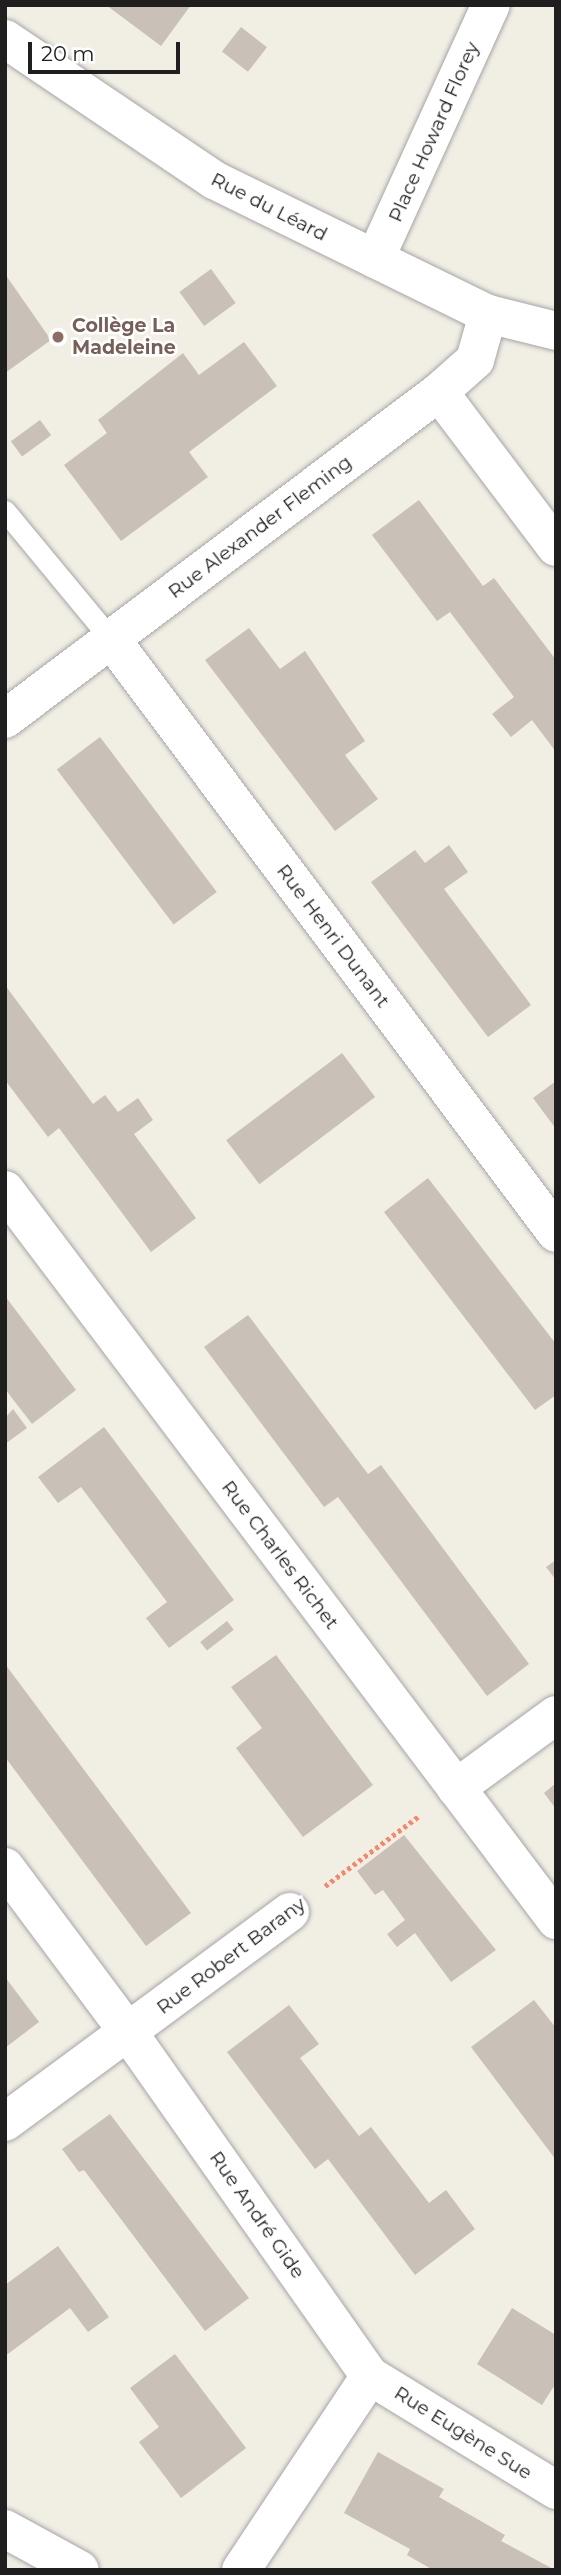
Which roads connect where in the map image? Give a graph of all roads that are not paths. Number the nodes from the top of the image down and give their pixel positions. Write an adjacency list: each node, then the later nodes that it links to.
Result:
1 (491, 5): 3 (street, Place Howard Florey)
2 (5, 39): 3 (street, Rue du Léard)
3 (375, 259): 4 (street, Rue du Léard)
4 (488, 314): 5 (street, Rue du Léard); 6 (street, Rue Alexander Fleming)
5 (556, 331)
6 (439, 392): 8 (street); 9 (street, Rue Alexander Fleming)
7 (5, 510): 9 (lane)
8 (556, 547)
9 (111, 639): 10 (street, Rue Alexander Fleming); 12 (street, Rue Henri Dunant)
10 (5, 719)
11 (5, 1189): 14 (street, Rue Charles Richet)
12 (556, 1233)
13 (556, 1715): 14 (street)
14 (456, 1788): 17 (street, Rue Charles Richet)
15 (5, 1867): 18 (street, Rue André Gide)
16 (290, 1912): 18 (street, Rue Robert Barany)
17 (556, 1920)
18 (128, 2032): 19 (street, Rue Robert Barany); 20 (street, Rue André Gide)
19 (5, 2122)
20 (370, 2376): 21 (street, Rue Eugène Sue); 24 (street)
21 (556, 2490)
22 (5, 2529): 23 (street)
23 (80, 2570)
24 (241, 2570)

